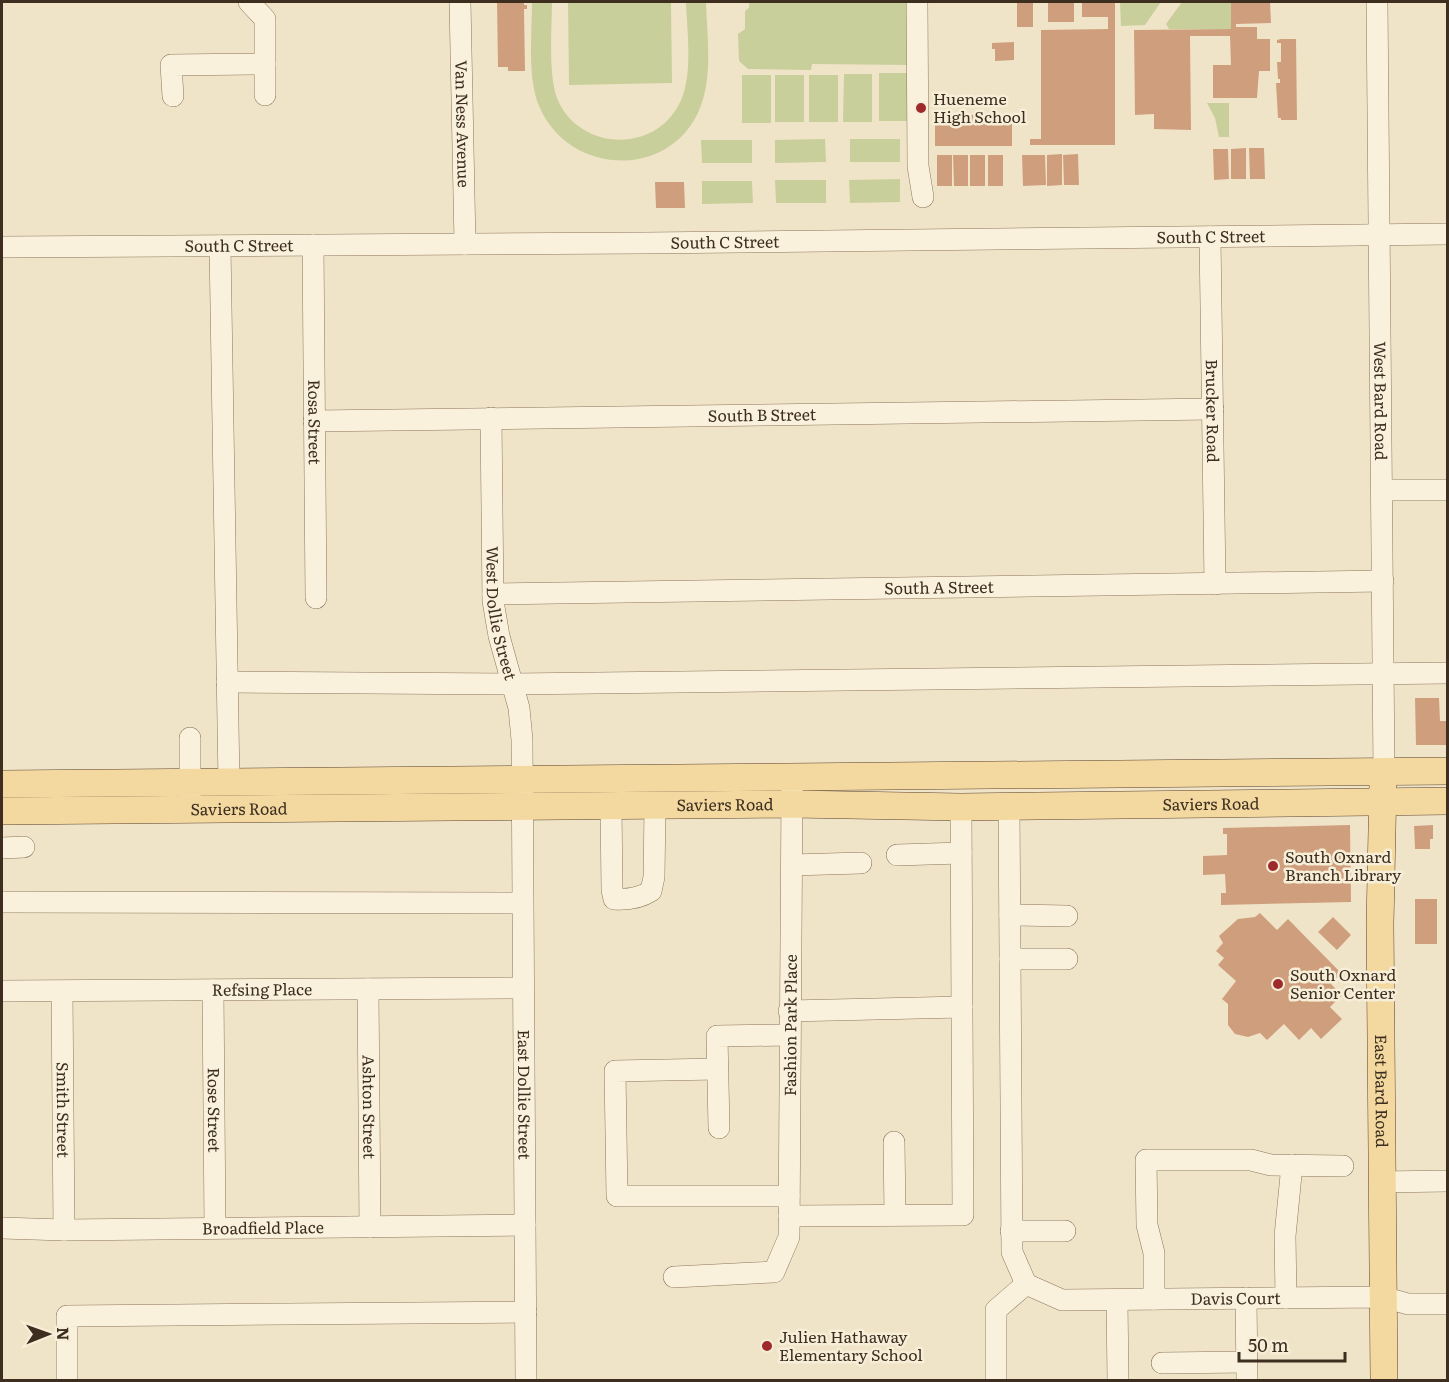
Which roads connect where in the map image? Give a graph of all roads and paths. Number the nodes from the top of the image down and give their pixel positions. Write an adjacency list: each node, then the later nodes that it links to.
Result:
1 (249, 2): 5 (street)
2 (460, 2): 12 (street, Van Ness Avenue)
3 (917, 2): 8 (street)
4 (1377, 2): 9 (street, West Bard Road)
5 (265, 64): 6 (street); 7 (street)
6 (265, 95)
7 (173, 96)
8 (923, 197)
9 (1378, 234): 10 (street, South C Street); 11 (street, South C Street); 19 (street, West Bard Road)
10 (1448, 234)
11 (1210, 237): 12 (street, South C Street); 16 (street, Brucker Road)
12 (465, 244): 13 (street, South C Street)
13 (313, 245): 14 (street, South C Street); 18 (street, Rosa Street)
14 (220, 246): 15 (street, South C Street); 27 (street)
15 (2, 247)
16 (1213, 409): 17 (street, South B Street); 22 (street, Brucker Road)
17 (491, 418): 18 (street, South B Street); 23 (street, West Dollie Street)
18 (314, 421): 24 (street, Rosa Street)
19 (1383, 490): 20 (street); 21 (street, West Bard Road)
20 (1448, 490)
21 (1383, 582): 22 (street, South A Street); 25 (street, West Bard Road)
22 (1215, 584): 23 (street, South A Street)
23 (493, 594): 28 (street, West Dollie Street)
24 (316, 598)
25 (1383, 673): 26 (street); 28 (street); 31 (street, West Bard Road)
26 (1448, 673)
27 (227, 682): 28 (street); 34 (street)
28 (513, 684): 33 (street, West Dollie Street)
29 (190, 738): 36 (street)
30 (1448, 771): 31 (main road, Saviers Road)
31 (1384, 772): 32 (main road, Saviers Road); 37 (main road, West Bard Road)
32 (792, 777): 33 (main road, Saviers Road); 39 (street, Fashion Park Place)
33 (522, 780): 34 (main road, Saviers Road); 41 (street, West Dollie Street)
34 (228, 783): 36 (main road, Saviers Road)
35 (2, 784): 36 (main road, Saviers Road)
36 (189, 796): 41 (main road, Saviers Road); 45 (main road, Saviers Road)
37 (1382, 801): 38 (main road, Saviers Road); 40 (main road, Saviers Road); 72 (main road, East Bard Road)
38 (1448, 801)
39 (793, 804): 43 (main road, Saviers Road); 44 (main road, Saviers Road); 51 (street, Fashion Park Place)
40 (1009, 806): 44 (main road, Saviers Road); 54 (street)
41 (522, 807): 42 (main road, Saviers Road); 53 (street, East Dollie Street)
42 (610, 807): 43 (main road, Saviers Road); 43 (street)
43 (655, 807)
44 (961, 807): 48 (street)
45 (2, 811)
46 (2, 848): 47 (street)
47 (24, 848)
48 (961, 853): 49 (street); 63 (street)
49 (897, 855)
50 (861, 863): 51 (street)
51 (792, 864): 64 (street, Fashion Park Place)
52 (2, 902): 53 (street)
53 (522, 903): 58 (street, East Dollie Street)
54 (1010, 915): 55 (street); 56 (street)
55 (1067, 916)
56 (1010, 959): 57 (street); 80 (street)
57 (1067, 959)
58 (523, 988): 59 (street, Refsing Place); 75 (street, East Dollie Street)
59 (368, 989): 60 (street, Refsing Place); 76 (street, Ashton Street)
60 (213, 990): 62 (street, Refsing Place); 78 (street, Rose Street)
61 (2, 991): 62 (street, Refsing Place)
62 (62, 992): 79 (street, Smith Street)
63 (962, 1007): 64 (street); 74 (street)
64 (789, 1011): 65 (street, Fashion Park Place)
65 (789, 1035): 66 (street); 73 (street, Fashion Park Place)
66 (717, 1069): 67 (street); 73 (street)
67 (719, 1128)
68 (894, 1142): 74 (street)
69 (1292, 1165): 70 (street); 86 (street); 87 (street)
70 (1343, 1166)
71 (1448, 1181): 72 (street)
72 (1381, 1182): 84 (main road, East Bard Road)
73 (789, 1206): 74 (street); 82 (street, Fashion Park Place)
74 (895, 1215)
75 (525, 1226): 76 (street, Broadfield Place); 90 (street, East Dollie Street)
76 (370, 1227): 78 (street, Broadfield Place)
77 (2, 1228): 79 (street, Broadfield Place)
78 (215, 1228): 79 (street, Broadfield Place)
79 (64, 1230)
80 (1011, 1231): 81 (street); 83 (street)
81 (1065, 1231)
82 (674, 1277)
83 (1026, 1284): 88 (street, Davis Court); 95 (street)
84 (1383, 1297): 86 (street, Davis Court); 89 (street, Davis Court); 97 (main road, East Bard Road)
85 (1246, 1298): 86 (street, Davis Court); 87 (street, Davis Court); 92 (street)
86 (1286, 1298)
87 (1154, 1299): 88 (street, Davis Court)
88 (1117, 1300): 96 (street)
89 (1448, 1304)
90 (526, 1312): 93 (street); 94 (street, East Dollie Street)
91 (1162, 1363): 92 (street)
92 (1247, 1371)
93 (67, 1380)
94 (526, 1380)
95 (996, 1380)
96 (1118, 1380)
97 (1384, 1380)

